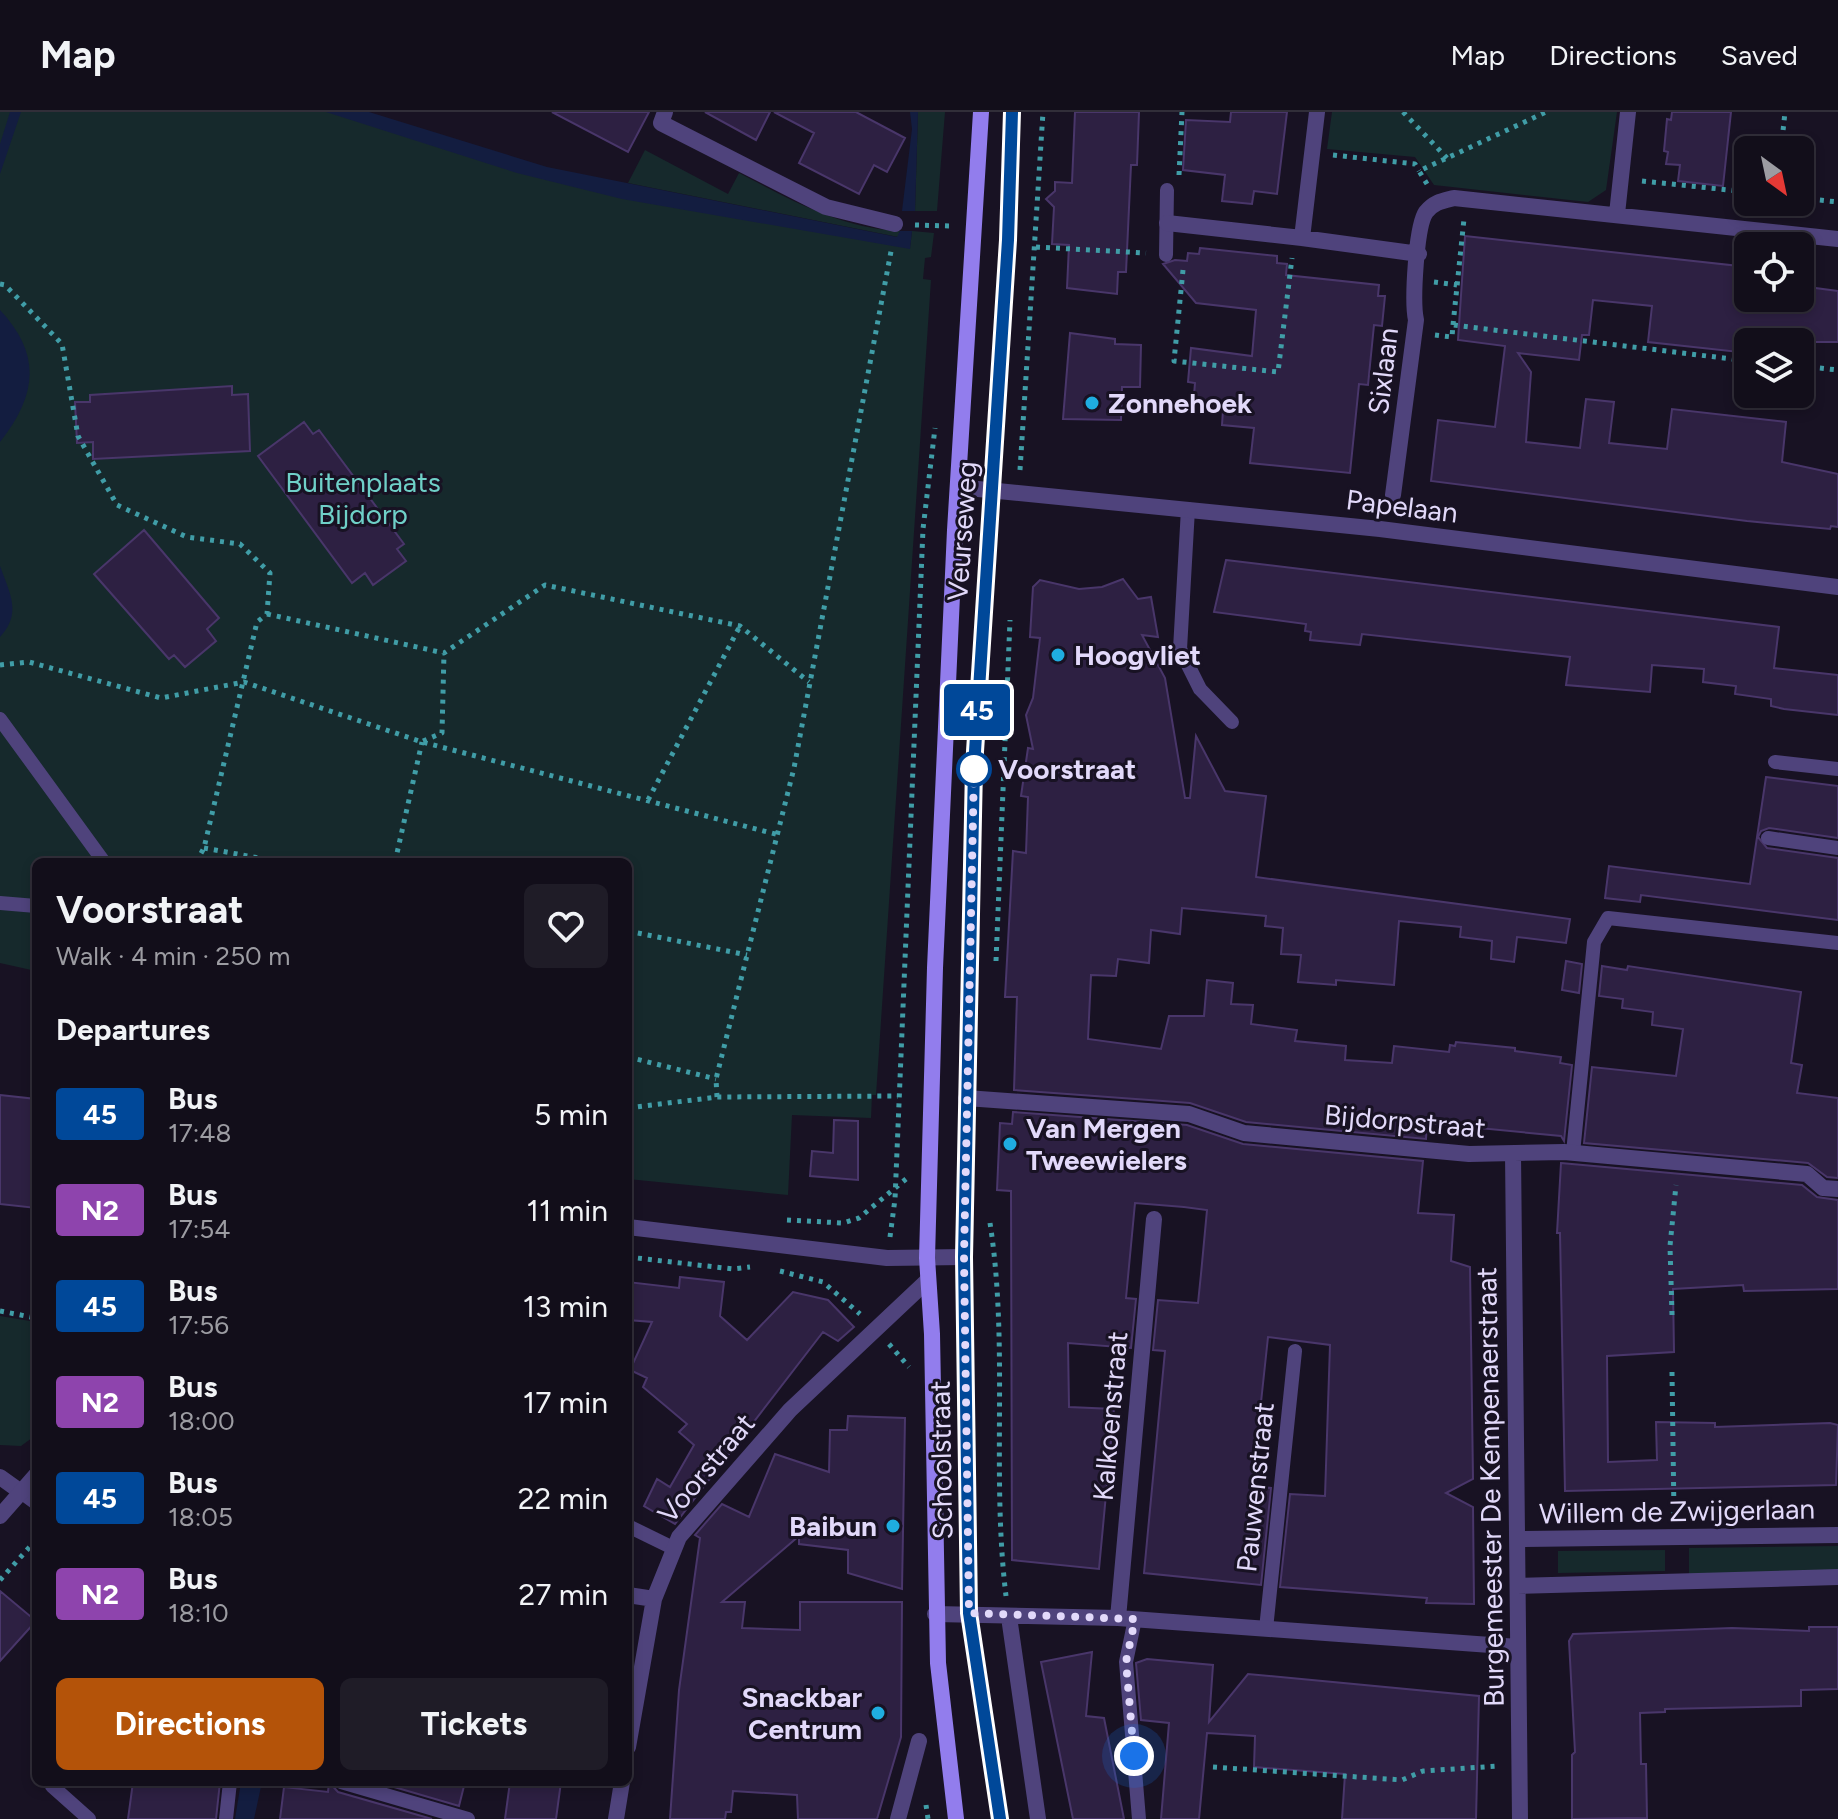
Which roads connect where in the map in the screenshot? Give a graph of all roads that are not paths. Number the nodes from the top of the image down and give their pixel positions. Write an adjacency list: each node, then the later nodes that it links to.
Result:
1 (665, 112): 9 (street)
2 (981, 112): 14 (main road, Veurseweg)
3 (1012, 112): 15 (main road, Veurseweg)
4 (1317, 112): 10 (street)
5 (1628, 112): 7 (street)
6 (1167, 190): 8 (lane)
7 (1617, 214): 11 (street); 12 (street, Sixlaan)
8 (1167, 223): 10 (street); 13 (lane)
9 (895, 224)
10 (1298, 237): 12 (street)
11 (1838, 239)
12 (1419, 254): 16 (street, Sixlaan)
13 (1166, 255)
14 (958, 487): 15 (street, Papelaan); 29 (main road, Veurseweg)
15 (992, 490): 17 (street, Papelaan); 30 (main road, Veurseweg)
16 (1393, 495)
17 (1188, 509): 18 (street, Papelaan); 20 (lane)
18 (1838, 587)
19 (0, 719): 25 (lane)
20 (1232, 722)
21 (1775, 762): 22 (lane)
22 (1838, 769)
23 (1768, 838): 24 (lane)
24 (1838, 848)
25 (101, 858)
26 (0, 903): 27 (lane)
27 (32, 906)
28 (1838, 943): 31 (lane)
29 (931, 1098): 37 (main road, Schoolstraat)
30 (966, 1098): 32 (street, Bijdorpstraat); 36 (main road, Schoolstraat)
31 (1573, 1153): 32 (street, Bijdorpstraat); 33 (street, Bijdorpstraat)
32 (1513, 1154): 47 (street, Burgemeester De Kempenaerstraat)
33 (1838, 1189)
34 (1154, 1219): 56 (street, Kalkoenstraat)
35 (632, 1227): 37 (street)
36 (964, 1257): 37 (street); 53 (main road, Schoolstraat)
37 (927, 1258): 38 (main road, Schoolstraat)
38 (928, 1280): 48 (street, Voorstraat); 54 (main road, Schoolstraat)
39 (1295, 1351): 58 (lane, Pauwenstraat)
40 (0, 1477): 42 (street)
41 (32, 1480): 42 (street)
42 (21, 1492): 43 (lane); 44 (street)
43 (32, 1500)
44 (0, 1516)
45 (632, 1528): 48 (lane)
46 (1838, 1535): 47 (street, Willem de Zwijgerlaan)
47 (1517, 1539): 50 (street, Burgemeester De Kempenaerstraat)
48 (673, 1548): 52 (street, Voorstraat)
49 (1838, 1577): 50 (street)
50 (1518, 1586): 59 (street, Burgemeester De Kempenaerstraat)
51 (632, 1596): 52 (street)
52 (654, 1599): 60 (street, Voorstraat)
53 (969, 1613): 54 (street); 55 (street); 72 (main road, Schoolstraat)
54 (935, 1614): 71 (main road, Schoolstraat)
55 (1009, 1617): 56 (street); 73 (street)
56 (1118, 1618): 57 (street)
57 (1135, 1619): 58 (street); 74 (lane)
58 (1266, 1629): 59 (street)
59 (1518, 1647): 75 (street, Burgemeester De Kempenaerstraat)
60 (632, 1724)
61 (919, 1741): 70 (street)
62 (52, 1786): 66 (lane)
63 (230, 1786): 67 (lane)
64 (355, 1786): 68 (lane)
65 (621, 1786): 69 (street)
66 (89, 1819)
67 (226, 1819)
68 (468, 1819)
69 (616, 1819)
70 (898, 1819)
71 (956, 1819)
72 (1000, 1819)
73 (1038, 1819)
74 (1139, 1819)
75 (1520, 1819)

